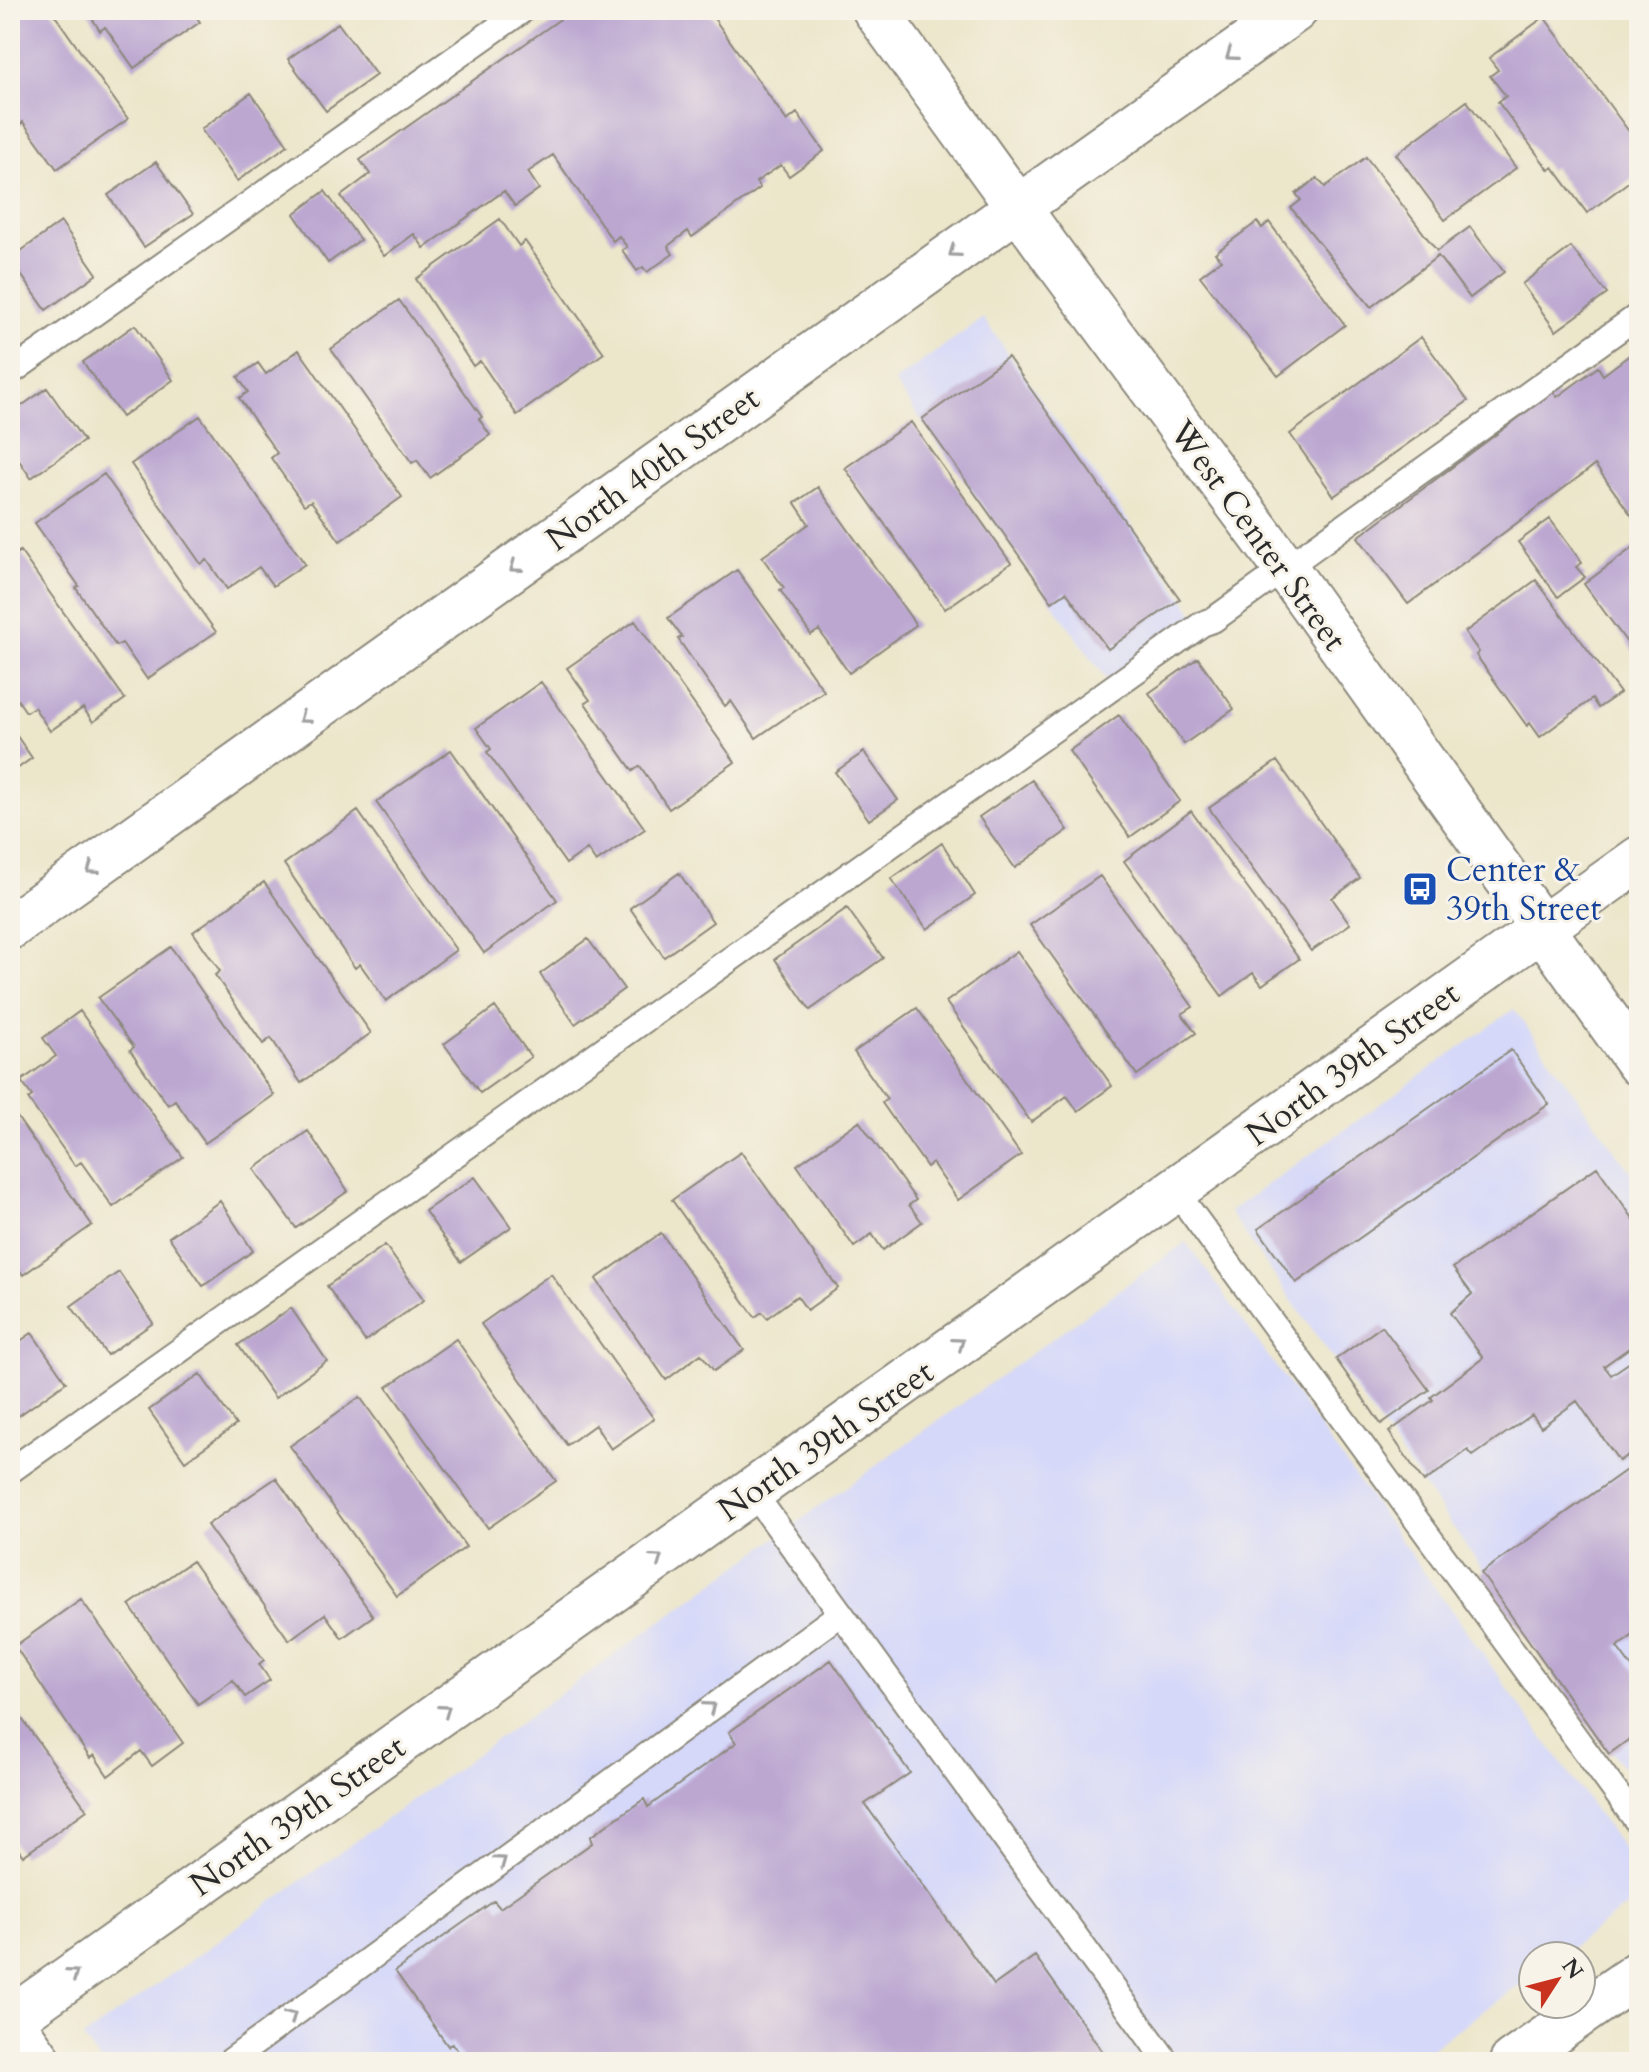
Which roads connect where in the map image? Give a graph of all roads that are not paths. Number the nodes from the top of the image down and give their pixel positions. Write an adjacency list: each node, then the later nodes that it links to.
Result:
1 (523, 10): 6 (lane)
2 (875, 10): 4 (street, West Center Street)
3 (1295, 10): 4 (street, North 40th Street, one-way to 4)
4 (1017, 207): 7 (street, West Center Street); 9 (street, North 40th Street, one-way to 9)
5 (1639, 315): 7 (lane)
6 (10, 373)
7 (1286, 569): 10 (street, West Center Street); 13 (lane)
8 (1639, 859): 10 (street, North 39th Street)
9 (10, 927)
10 (1541, 928): 11 (street, West Center Street); 12 (street, North 39th Street)
11 (1639, 1064)
12 (1175, 1190): 14 (street, North 39th Street, one-way to 12); 16 (lane)
13 (10, 1471)
14 (752, 1491): 15 (lane); 18 (street, North 39th Street, one-way to 14)
15 (841, 1613): 20 (lane, one-way to 15); 21 (lane)
16 (1639, 1824)
17 (1639, 1973): 22 (street)
18 (10, 2020): 19 (street)
19 (40, 2062)
20 (229, 2062)
21 (1167, 2062)
22 (1512, 2062)

